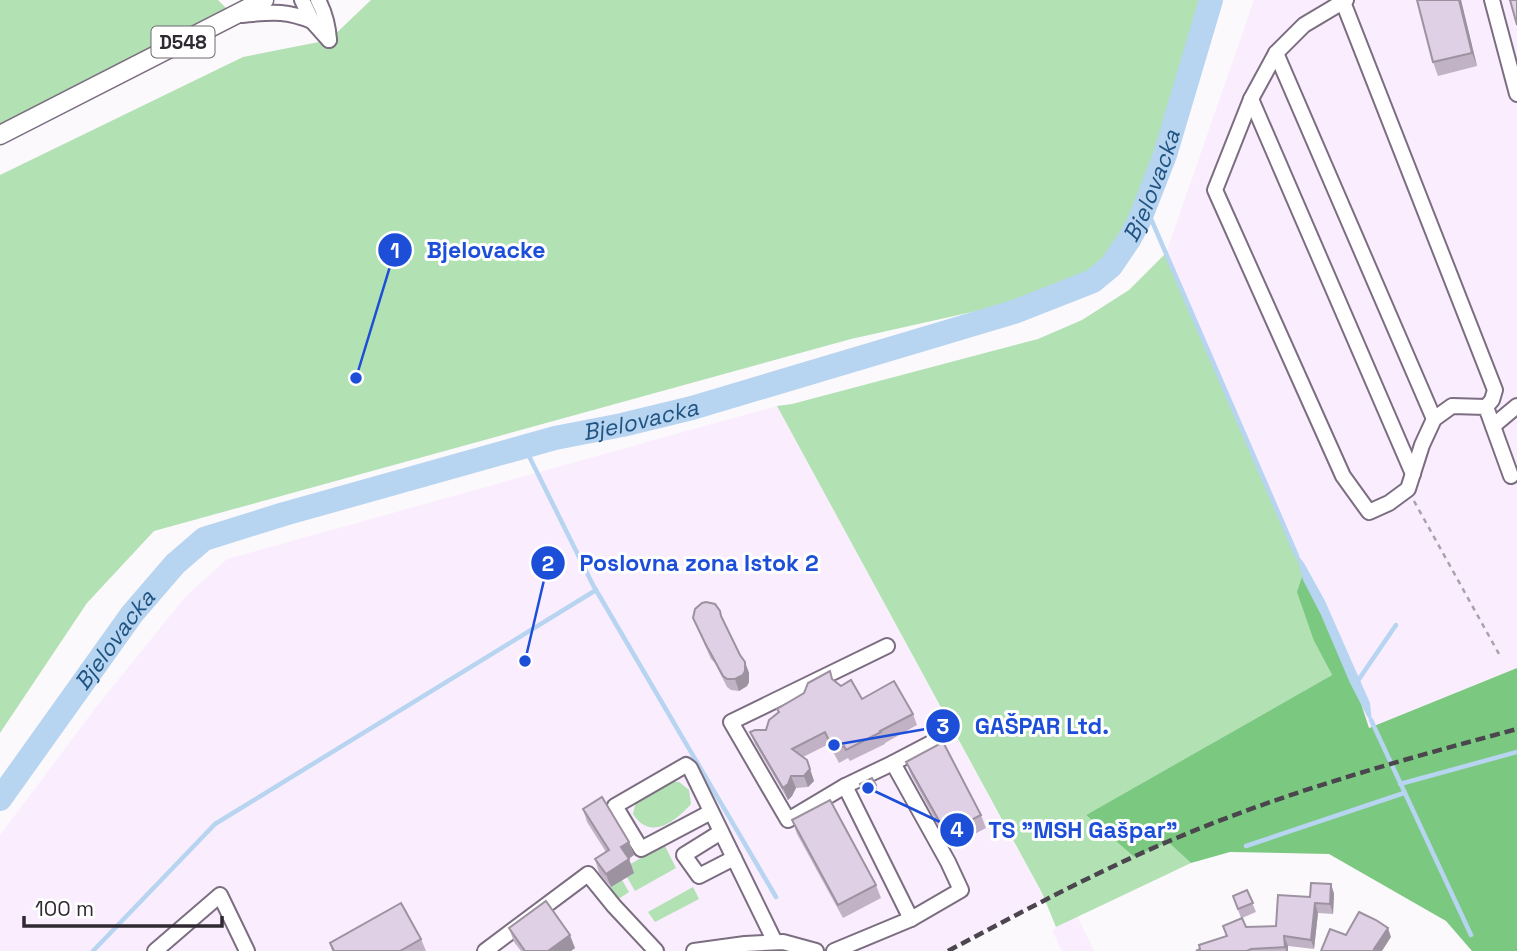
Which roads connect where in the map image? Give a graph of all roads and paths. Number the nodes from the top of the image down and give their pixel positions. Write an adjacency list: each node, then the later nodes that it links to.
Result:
1 (264, 0): 6 (main road, D548)
2 (302, 0): 7 (street)
3 (318, 0): 7 (street)
4 (1492, 0): 9 (street)
5 (1345, 1): 8 (street); 13 (street)
6 (234, 16): 7 (street); 11 (main road, D548)
7 (312, 21)
8 (1276, 53): 10 (street); 14 (street)
9 (1517, 94)
10 (1251, 99): 16 (street); 18 (street)
11 (0, 135)
12 (1517, 406): 15 (street)
13 (1486, 407): 14 (street); 15 (street)
14 (1434, 419): 16 (street)
15 (1493, 426): 17 (street)
16 (1413, 474): 18 (street)
17 (1515, 478)
18 (1408, 489): 20 (path)
19 (887, 646): 23 (street)
20 (1499, 654)
21 (935, 741): 22 (street)
22 (893, 763): 23 (street); 27 (street)
23 (845, 786): 27 (street)
24 (711, 812): 24 (street); 25 (street)
25 (721, 832): 26 (street); 26 (street)
26 (734, 858): 28 (street)
27 (911, 919): 36 (street)
28 (775, 942): 29 (street); 35 (street)
29 (712, 950): 34 (street)
30 (155, 951): 31 (street)
31 (247, 951)
32 (485, 951): 33 (street)
33 (656, 951)
34 (694, 951)
35 (816, 951)
36 (834, 951)

